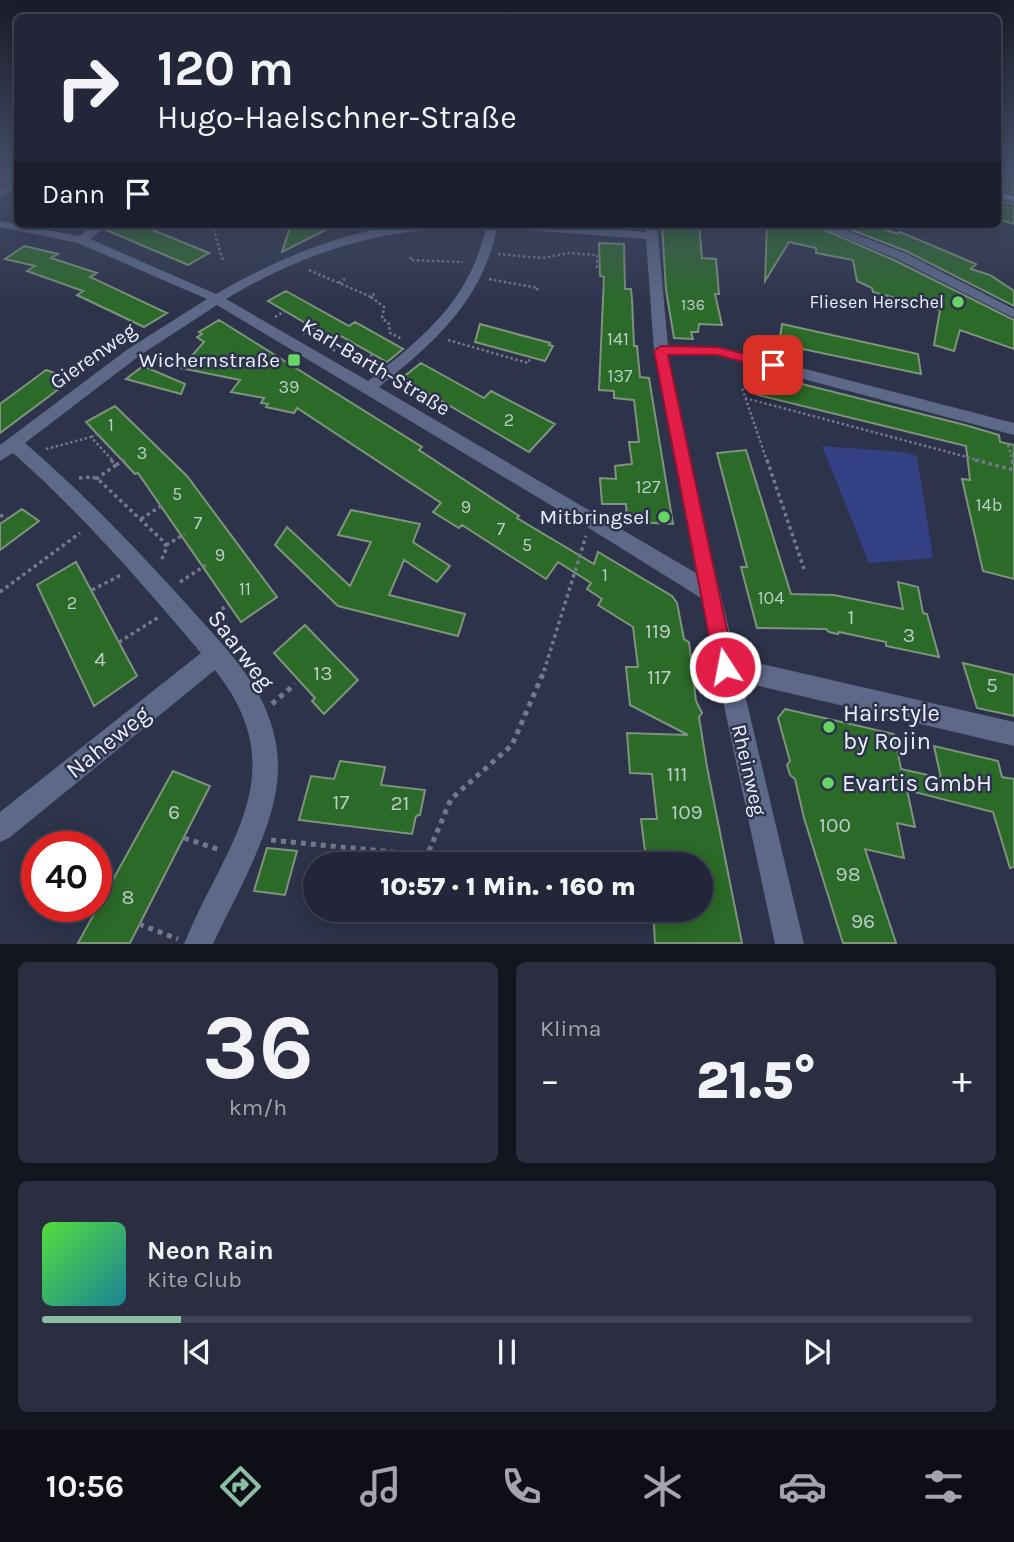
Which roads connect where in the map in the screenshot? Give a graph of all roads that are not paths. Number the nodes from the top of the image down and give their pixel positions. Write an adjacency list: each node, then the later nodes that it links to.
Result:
1 (20, 228): 8 (street, Karl-Barth-Straße)
2 (98, 228): 8 (street)
3 (382, 228): 9 (street, Gierenweg)
4 (491, 228): 12 (street)
5 (587, 228): 7 (street, Gierenweg)
6 (830, 228): 10 (street)
7 (651, 230): 11 (street, Rheinweg)
8 (82, 240): 9 (street, Karl-Barth-Straße)
9 (215, 299): 12 (street, Karl-Barth-Straße); 14 (street, Gierenweg)
10 (1014, 314)
11 (661, 351): 13 (street); 15 (street, Rheinweg)
12 (368, 389): 15 (street, Karl-Barth-Straße)
13 (1014, 429)
14 (13, 451): 16 (street, Saarweg)
15 (709, 592): 17 (street, Rheinweg)
16 (216, 655): 19 (street, Naheweg); 20 (street, Saarweg)
17 (725, 667): 18 (street); 21 (street, Rheinweg)
18 (1014, 734)
19 (0, 829)
20 (198, 943)
21 (790, 943)

